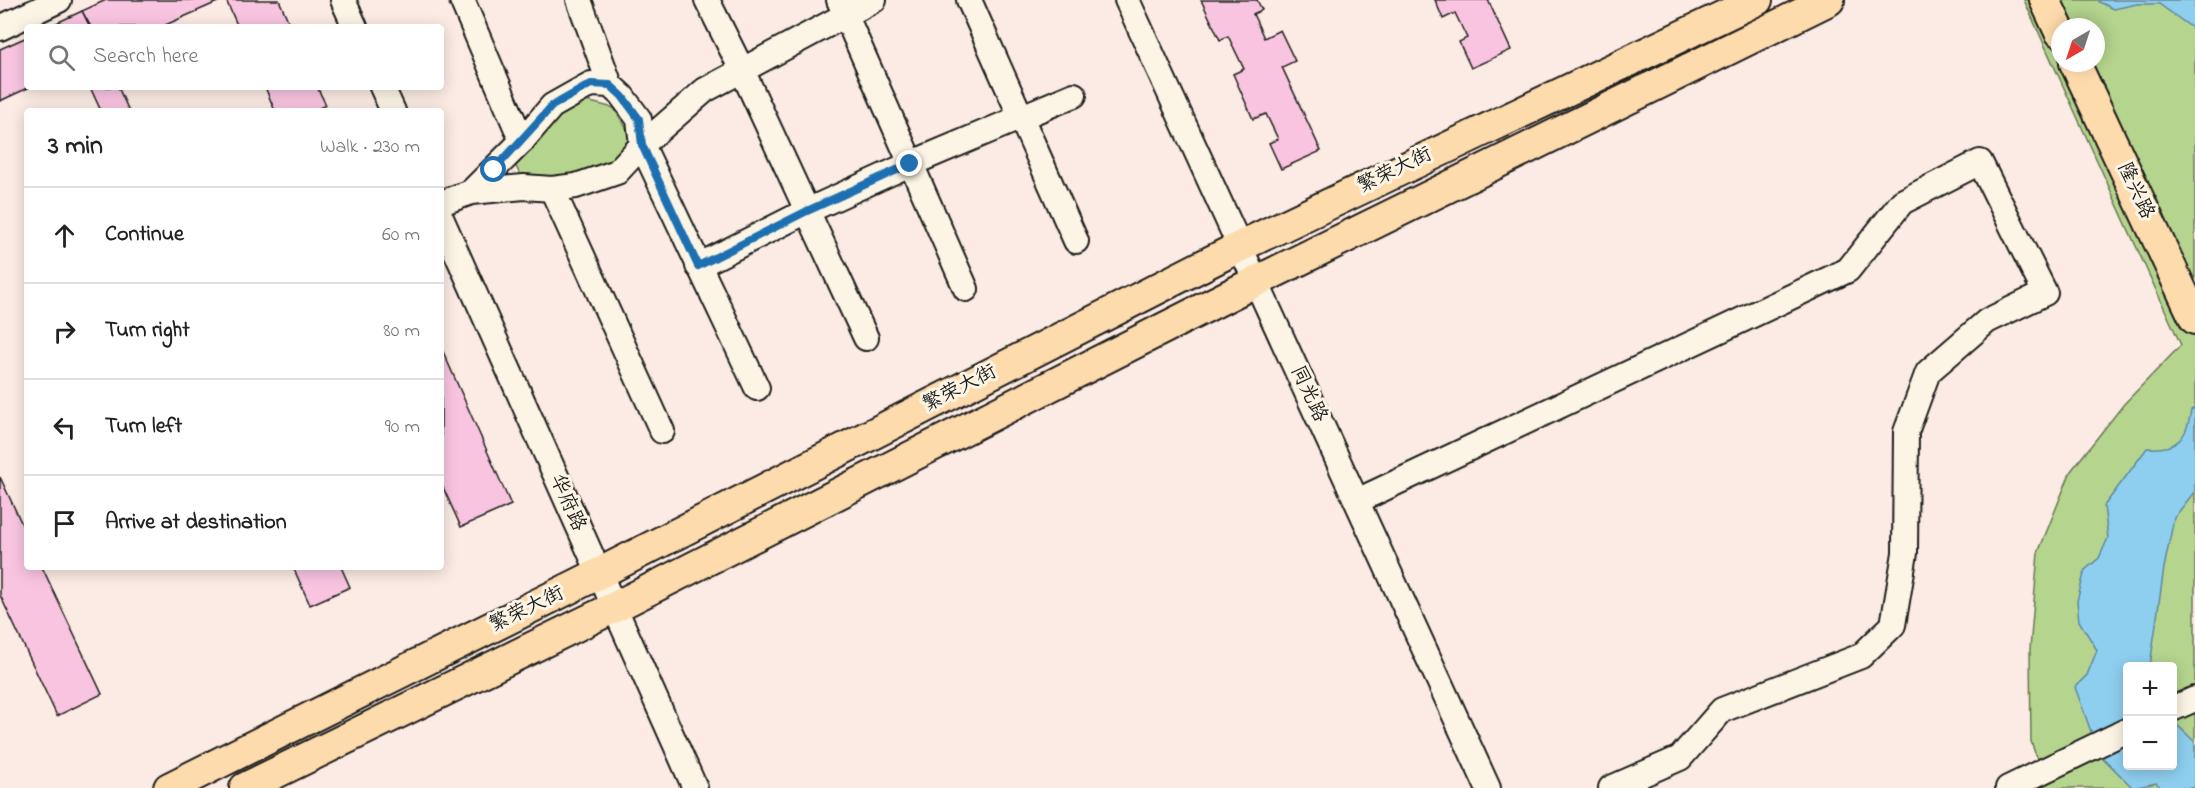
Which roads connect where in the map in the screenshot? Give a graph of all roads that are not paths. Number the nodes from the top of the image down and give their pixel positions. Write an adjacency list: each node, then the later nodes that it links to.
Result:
1 (59, 0): 15 (street)
2 (343, 0): 14 (street)
3 (462, 0): 23 (street)
4 (579, 0): 18 (street)
5 (707, 0): 16 (street)
6 (874, 0): 12 (street)
7 (969, 0): 22 (street)
8 (1127, 0): 32 (street, 同光路)
9 (1757, 0): 32 (main road, 繁荣大街)
10 (1829, 0): 34 (main road, 繁荣大街)
11 (2045, 0): 13 (main road)
12 (842, 7): 16 (street); 25 (street)
13 (2053, 18)
14 (354, 24)
15 (0, 28)
16 (742, 70): 24 (street); 29 (street)
17 (2079, 72): 36 (main road, 隆兴路)
18 (610, 85): 23 (street); 24 (street)
19 (383, 90): 21 (street)
20 (1074, 95): 22 (street)
21 (392, 108)
22 (1021, 119): 25 (street); 31 (street)
23 (522, 141): 27 (street)
24 (642, 145): 26 (street); 33 (street)
25 (910, 164): 29 (street); 35 (street)
26 (552, 189): 27 (street); 39 (street)
27 (471, 192): 28 (street)
28 (444, 202)
29 (807, 211): 33 (street); 37 (street)
30 (444, 225): 41 (street, 华府路)
31 (1076, 241)
32 (1241, 246): 34 (street, 同光路); 41 (main road, 繁荣大街)
33 (698, 266): 38 (street)
34 (1257, 281): 40 (street, 同光路); 42 (main road, 繁荣大街)
35 (966, 289)
36 (2195, 319)
37 (866, 338)
38 (757, 388)
39 (662, 430)
40 (1358, 501): 47 (street, 同光路); 48 (street)
41 (598, 574): 42 (street, 华府路); 44 (main road, 繁荣大街)
42 (613, 608): 45 (main road, 繁荣大街); 46 (street, 华府路)
43 (2123, 732): 49 (street)
44 (168, 788)
45 (245, 788)
46 (695, 788)
47 (1488, 788)
48 (1611, 788)
49 (2008, 788)

